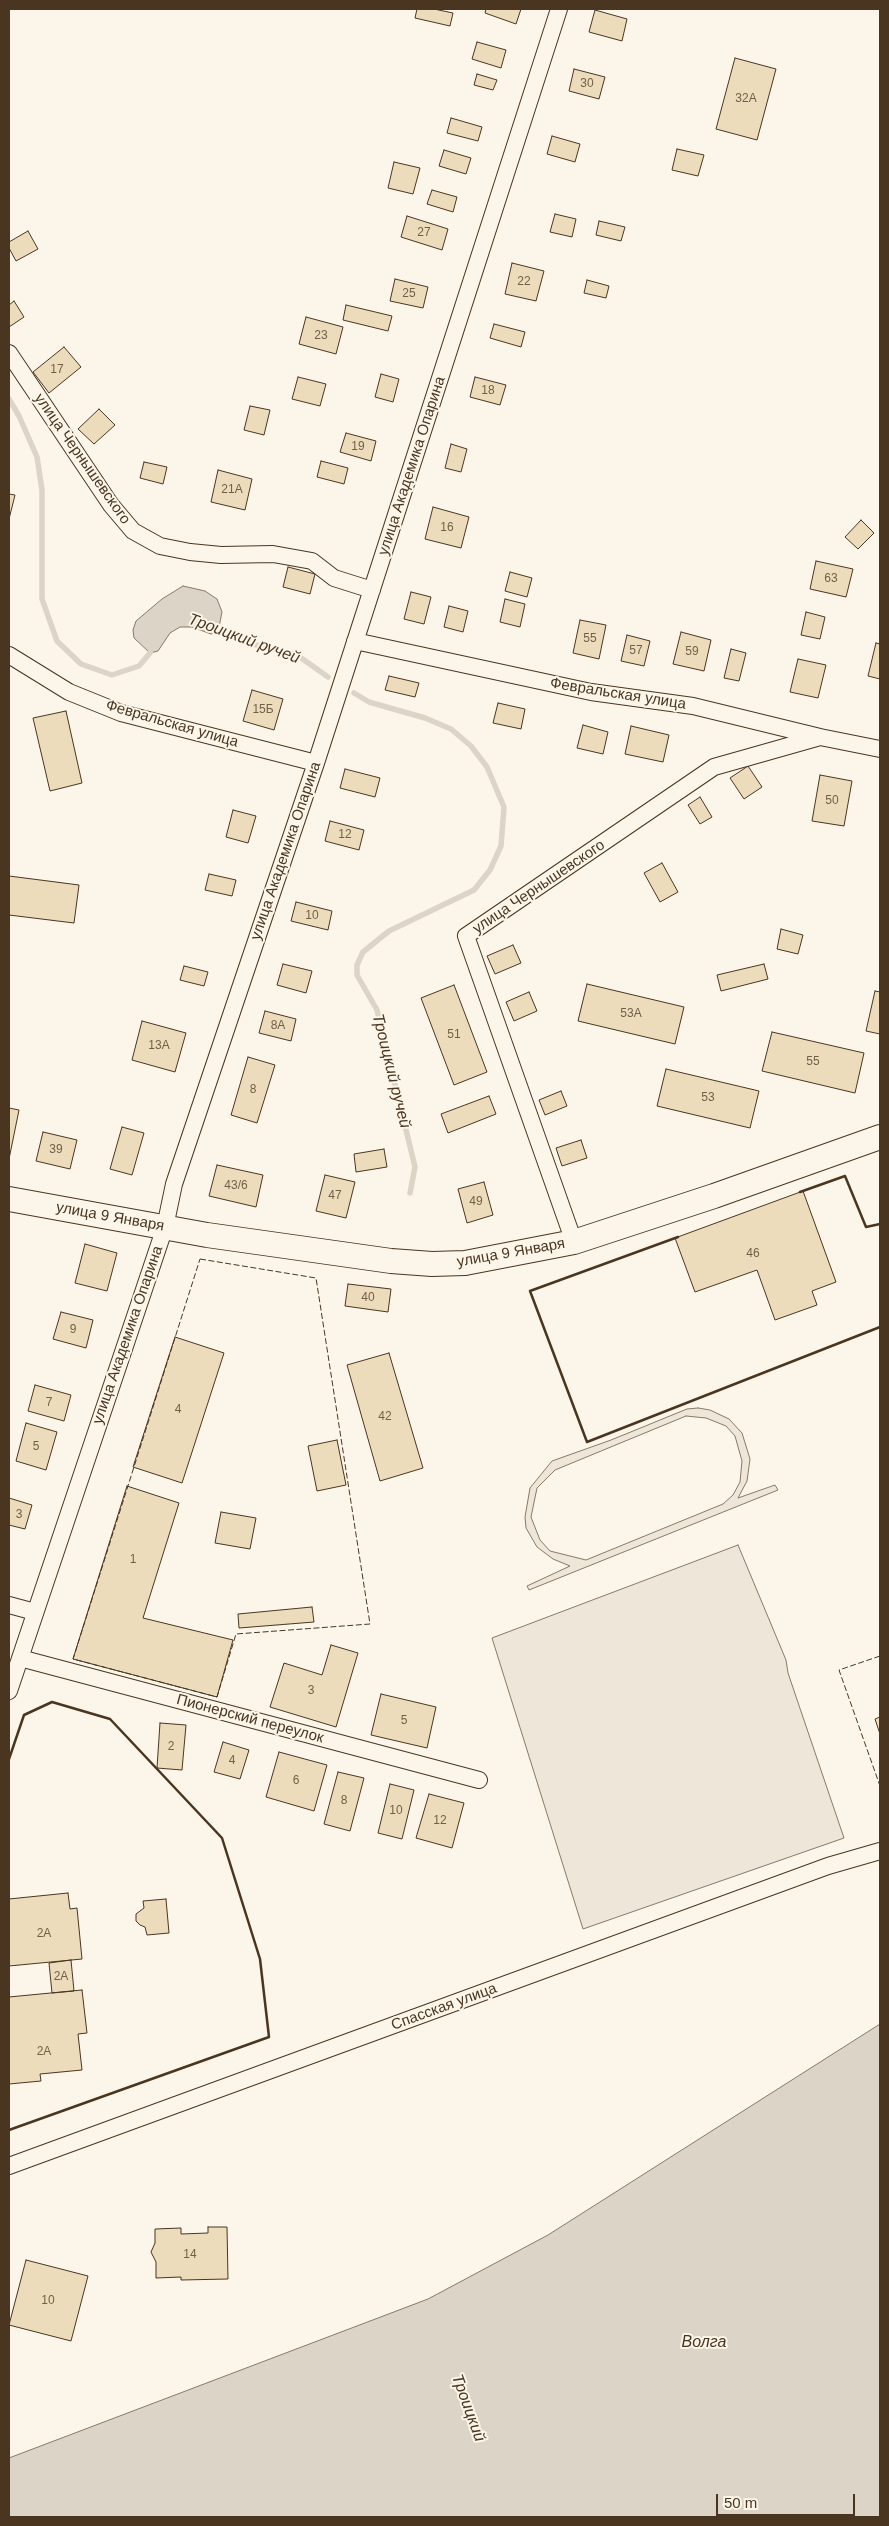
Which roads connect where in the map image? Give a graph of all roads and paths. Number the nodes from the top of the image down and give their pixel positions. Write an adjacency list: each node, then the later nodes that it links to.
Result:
1 (559, 9): 3 (street, улица Академика Опарина)
2 (9, 353): 3 (street, улица Чернышевского)
3 (372, 590): 4 (street, улица Академика Опарина)
4 (355, 641): 6 (street, Февральская улица); 8 (street, улица Академика Опарина)
5 (9, 654): 8 (street, Февральская улица)
6 (820, 737): 7 (street, Февральская улица); 12 (street, улица Чернышевского)
7 (880, 749)
8 (316, 763): 11 (street, улица Академика Опарина)
9 (880, 1137): 12 (main road, улица 9 Января)
10 (9, 1199): 11 (main road, улица 9 Января)
11 (165, 1227): 12 (main road, улица 9 Января); 14 (street, улица Академика Опарина)
12 (574, 1242)
13 (9, 1605): 14 (street)
14 (34, 1612): 15 (street, улица Академика Опарина)
15 (20, 1658): 16 (street, улица Академика Опарина); 17 (street, Пионерский переулок)
16 (9, 1691)
17 (479, 1780)
18 (880, 1851): 19 (street, Спасская улица)
19 (9, 2166)

